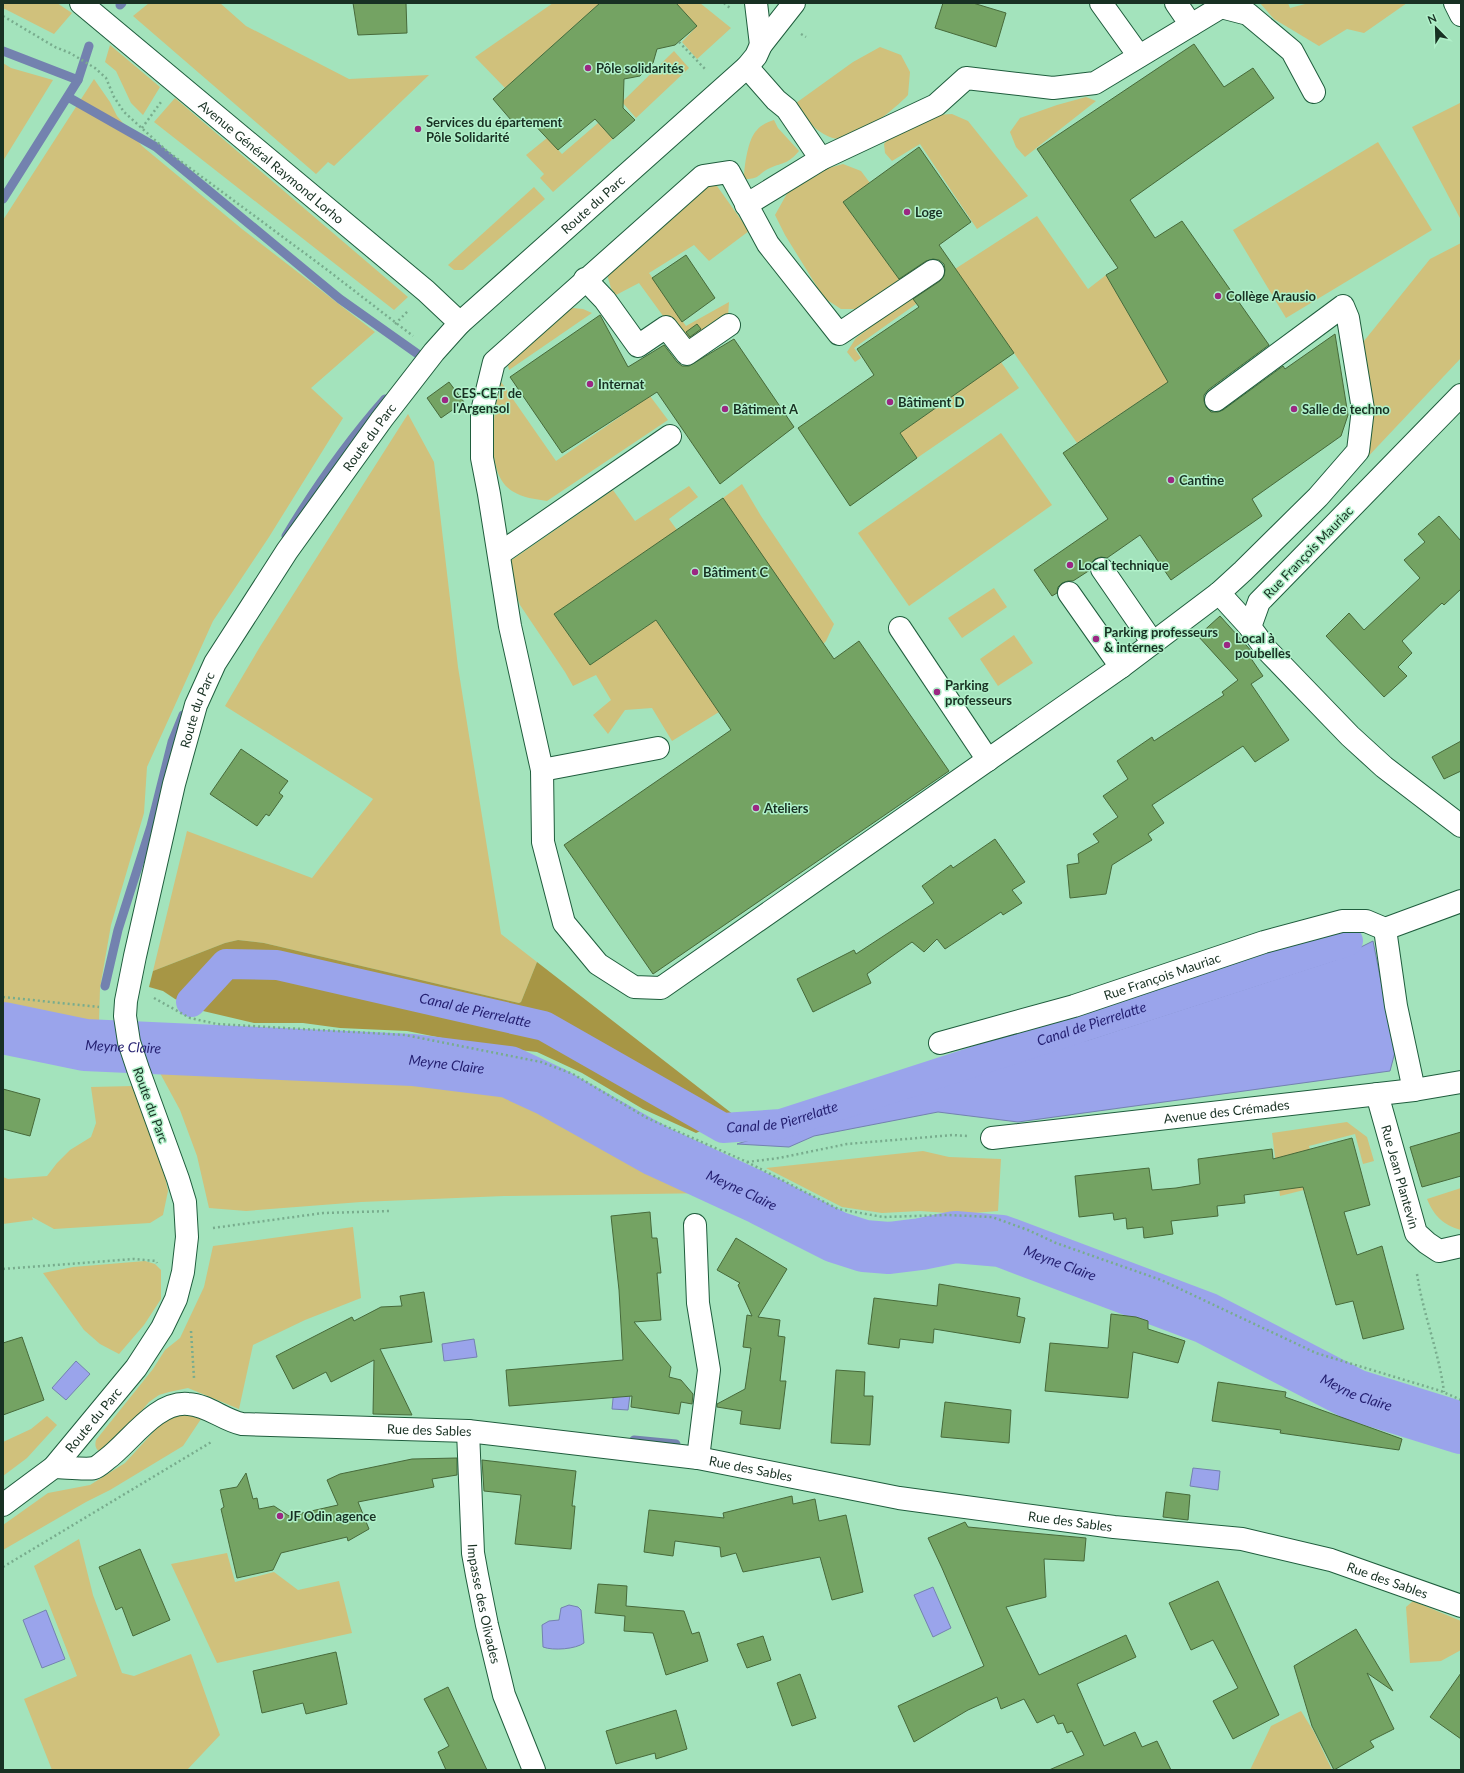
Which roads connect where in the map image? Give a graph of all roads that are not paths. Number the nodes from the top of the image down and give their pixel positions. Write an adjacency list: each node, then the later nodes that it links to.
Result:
1 (81, 3): 18 (street, Avenue Général Raymond Lorho)
2 (756, 3): 10 (street)
3 (794, 3): 10 (street, Route du Parc)
4 (1101, 3): 11 (street)
5 (1176, 3): 9 (street)
6 (1455, 3): 8 (street)
7 (1221, 5): 9 (street); 13 (street)
8 (1461, 15)
9 (1191, 25): 11 (street)
10 (761, 45): 12 (street, Route du Parc)
11 (1139, 56): 14 (street)
12 (747, 67): 14 (street); 18 (street, Route du Parc)
13 (1314, 92)
14 (821, 159): 15 (street)
15 (746, 205): 16 (street); 17 (street)
16 (933, 271)
17 (586, 279): 19 (street); 23 (street)
18 (460, 323): 46 (street, Route du Parc)
19 (729, 325)
20 (1461, 395): 27 (street, Rue François Mauriac)
21 (1216, 400): 26 (street)
22 (670, 436): 23 (street)
23 (499, 554): 33 (street)
24 (1102, 569): 29 (street)
25 (1069, 593): 30 (street)
26 (1219, 593): 27 (street); 29 (street)
27 (1250, 627): 34 (street)
28 (900, 628): 32 (street)
29 (1153, 643): 30 (street)
30 (1121, 667): 32 (street)
31 (658, 748): 33 (street)
32 (988, 760): 33 (street)
33 (542, 770)
34 (1461, 826)
35 (1461, 900): 36 (street)
36 (1385, 929): 37 (street, Rue François Mauriac); 39 (street)
37 (940, 1043)
38 (1461, 1082): 39 (street, Avenue des Crémades)
39 (1414, 1090): 40 (street, Avenue des Crémades)
40 (1378, 1094): 41 (street, Avenue des Crémades); 43 (street, Rue Jean Plantevin)
41 (992, 1138)
42 (695, 1225): 45 (street)
43 (1461, 1246)
44 (468, 1431): 45 (street, Rue des Sables); 46 (street, Rue des Sables); 49 (street, Impasse des Olivades)
45 (698, 1458): 48 (street, Rue des Sables)
46 (54, 1467): 47 (street, Route du Parc)
47 (3, 1505)
48 (1461, 1606)
49 (534, 1770)

